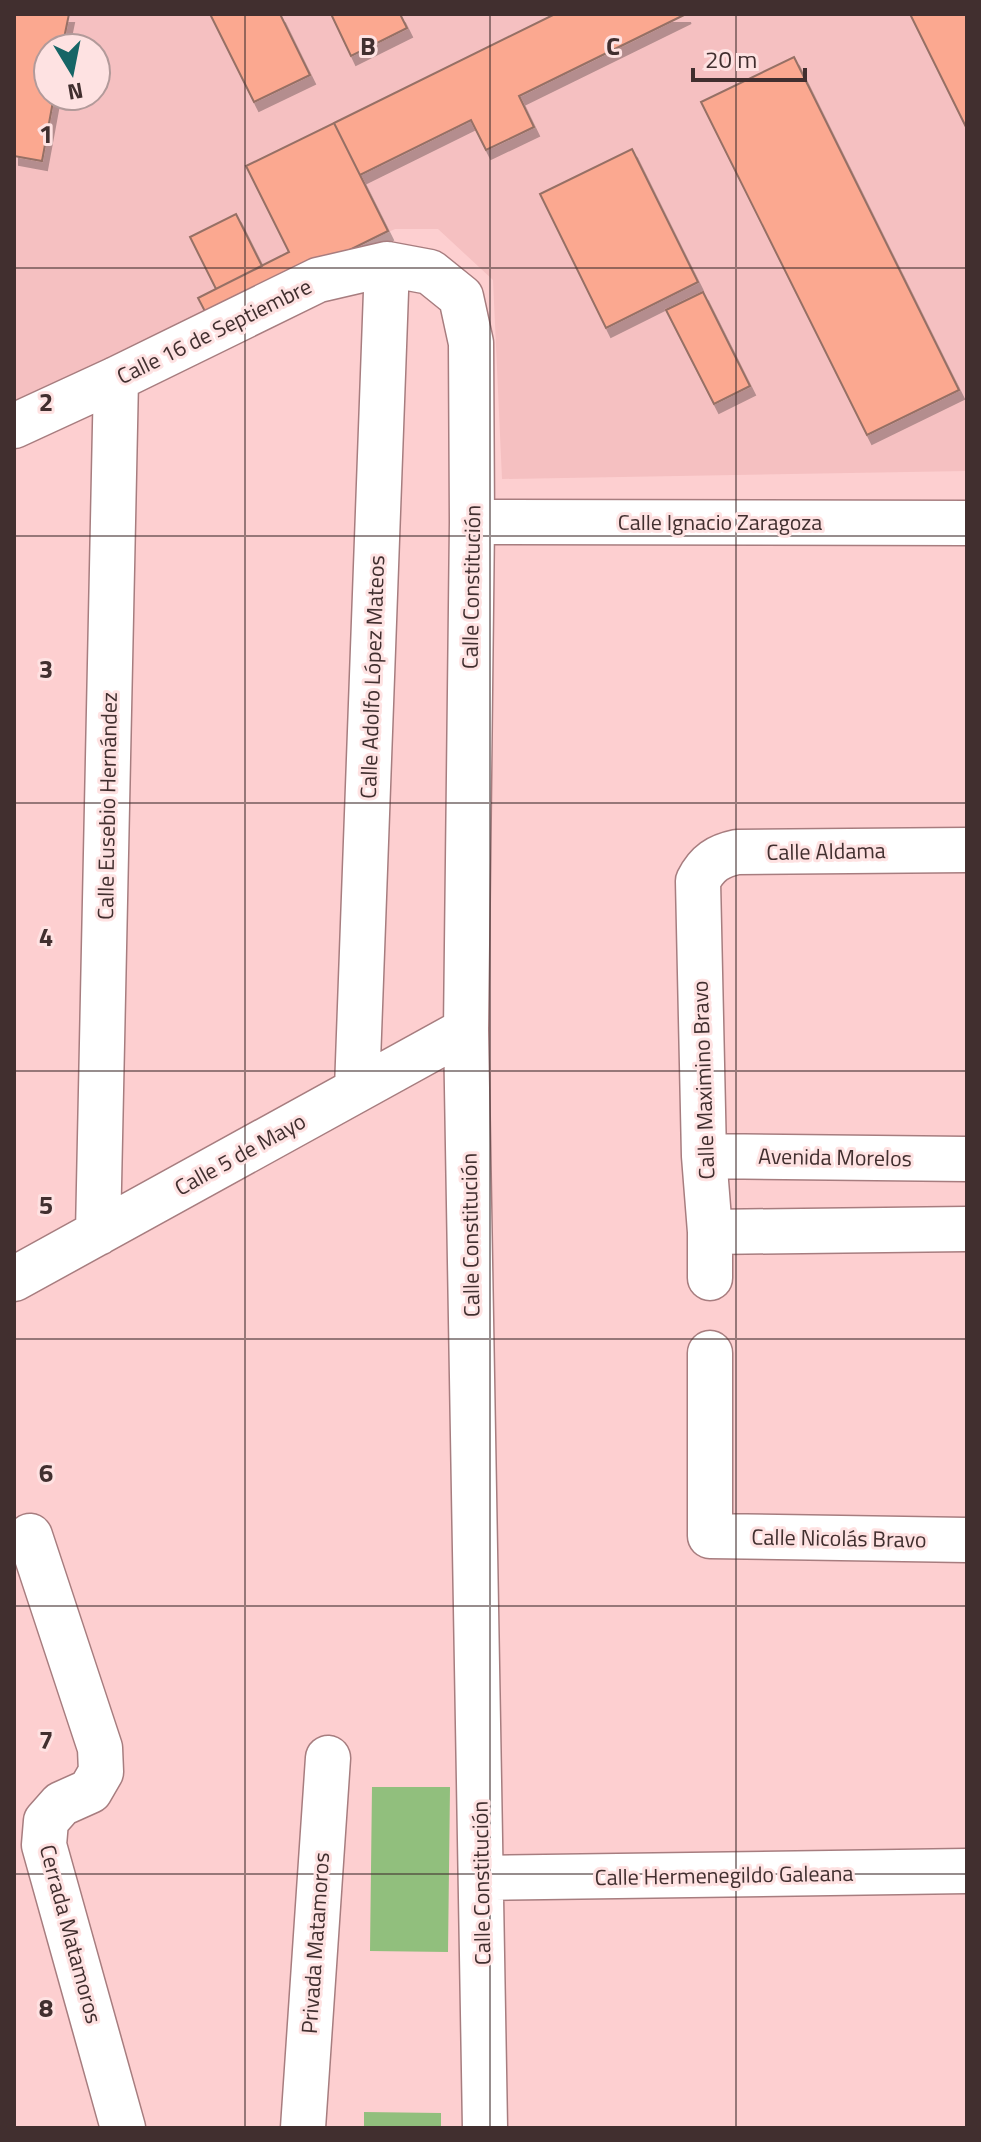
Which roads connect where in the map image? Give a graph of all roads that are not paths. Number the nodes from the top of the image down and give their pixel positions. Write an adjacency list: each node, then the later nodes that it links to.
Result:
1 (387, 264): 2 (street, Calle 16 de Septiembre); 3 (street, Calle 16 de Septiembre); 10 (street, Calle Adolfo López Mateos)
2 (471, 343): 5 (street, Calle Constitución)
3 (116, 379): 4 (street, Calle 16 de Septiembre); 15 (street, Calle Eusebio Hernández)
4 (14, 426)
5 (472, 522): 6 (street, Calle Ignacio Zaragoza); 9 (street, Calle Constitución)
6 (967, 523)
7 (967, 850): 8 (street, Calle Aldama)
8 (698, 881): 11 (street, Calle Maximino Bravo)
9 (466, 1030): 10 (street, Calle 5 de Mayo); 23 (street, Calle Constitución)
10 (357, 1089): 15 (street, Calle 5 de Mayo)
11 (704, 1156): 12 (street, Avenida Morelos); 14 (street, Calle Maximino Bravo)
12 (967, 1159)
13 (967, 1229): 14 (street)
14 (710, 1232): 16 (street, Calle Maximino Bravo)
15 (98, 1233): 17 (street, Calle 5 de Mayo)
16 (710, 1278)
17 (14, 1279)
18 (710, 1353): 20 (street, Calle Nicolás Bravo)
19 (30, 1536): 24 (street, Cerrada Matamoros)
20 (967, 1540)
21 (328, 1758): 25 (street, Privada Matamoros)
22 (967, 1871): 23 (street, Calle Hermenegildo Galeana)
23 (481, 1878): 26 (street, Calle Constitución)
24 (123, 2128)
25 (303, 2128)
26 (485, 2128)

